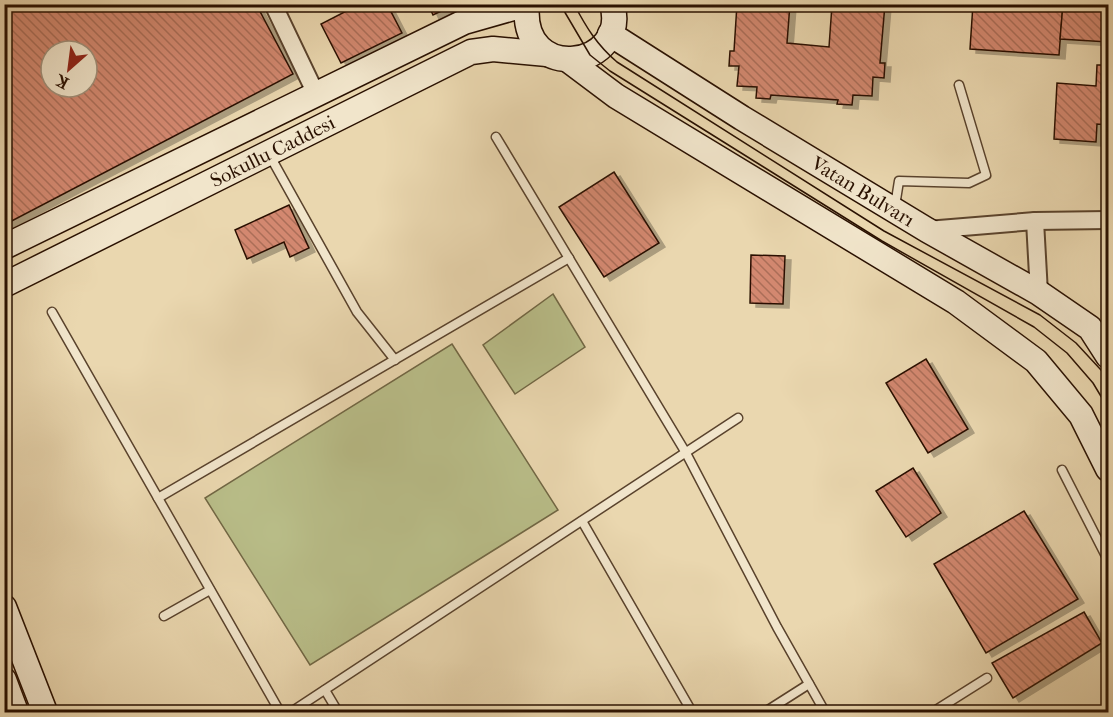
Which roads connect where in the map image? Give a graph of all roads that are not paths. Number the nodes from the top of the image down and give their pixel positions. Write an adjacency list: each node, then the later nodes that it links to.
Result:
1 (273, 4): 7 (street)
2 (527, 4): 5 (main road); 7 (main road, Sokullu Caddesi)
3 (616, 6): 4 (main road)
4 (610, 34): 5 (main road); 10 (main road, Vatan Bulvarı)
5 (558, 57): 9 (main road, Sokullu Caddesi); 23 (main road)
6 (959, 85): 10 (lane)
7 (316, 94): 14 (main road, Sokullu Caddesi)
8 (496, 137): 15 (lane)
9 (269, 153): 16 (main road, Sokullu Caddesi); 20 (lane)
10 (894, 210): 13 (main road, Vatan Bulvarı)
11 (1108, 220): 12 (street)
12 (1035, 221): 13 (street); 17 (street)
13 (927, 230): 17 (main road, Vatan Bulvarı)
14 (4, 247)
15 (569, 258): 20 (lane); 22 (lane)
16 (4, 285)
17 (1039, 292): 19 (main road, Vatan Bulvarı)
18 (52, 312): 25 (lane)
19 (1108, 356)
20 (395, 360): 25 (lane)
21 (738, 418): 22 (lane)
22 (686, 453): 26 (lane); 33 (lane)
23 (1108, 469)
24 (1062, 470): 27 (lane)
25 (158, 498): 28 (lane)
26 (582, 521): 34 (lane); 40 (lane)
27 (1108, 560)
28 (210, 590): 30 (lane); 37 (lane)
29 (4, 608): 36 (main road)
30 (164, 616)
31 (987, 678): 43 (lane)
32 (4, 680): 35 (main road)
33 (809, 684): 41 (lane); 42 (lane)
34 (326, 690): 38 (lane); 39 (lane)
35 (16, 712)
36 (45, 712)
37 (280, 712)
38 (291, 712)
39 (338, 712)
40 (692, 712)
41 (765, 712)
42 (825, 712)
43 (933, 712)

